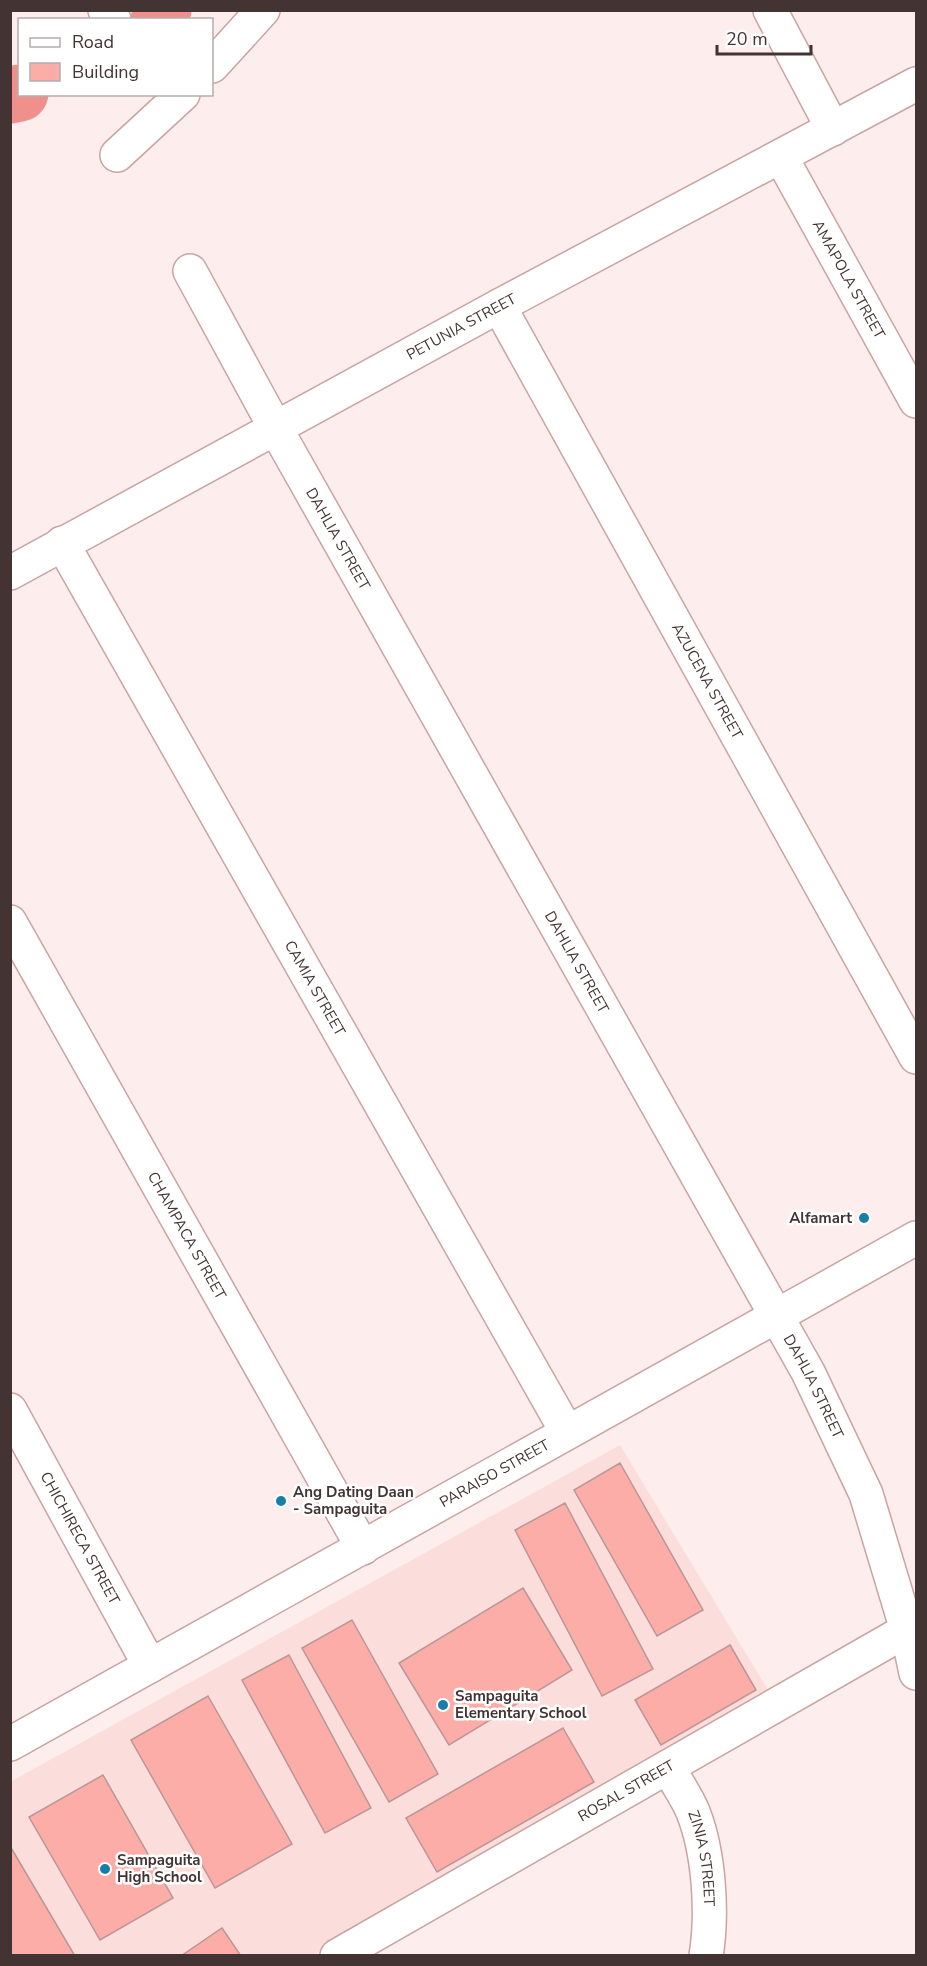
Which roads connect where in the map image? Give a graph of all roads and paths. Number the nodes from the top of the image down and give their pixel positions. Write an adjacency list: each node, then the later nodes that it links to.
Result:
1 (770, 10): 6 (street)
2 (264, 11): 3 (street)
3 (213, 65)
4 (916, 84): 6 (street, PETUNIA STREET)
5 (181, 96): 7 (street)
6 (833, 129): 8 (street, PETUNIA STREET)
7 (117, 155)
8 (781, 157): 10 (street, PETUNIA STREET); 11 (street, AMAPOLA STREET)
9 (190, 271): 12 (street, DAHLIA STREET)
10 (499, 306): 12 (street, PETUNIA STREET); 16 (street, AZUCENA STREET)
11 (916, 401)
12 (276, 429): 13 (street, PETUNIA STREET); 18 (street, DAHLIA STREET)
13 (62, 543): 14 (street, PETUNIA STREET); 20 (street, CAMIA STREET)
14 (10, 573)
15 (10, 922): 21 (street, CHAMPACA STREET)
16 (916, 1057)
17 (916, 1238): 18 (street, PARAISO STREET)
18 (777, 1315): 20 (street, PARAISO STREET); 22 (street, DAHLIA STREET)
19 (10, 1410): 23 (street, CHICHIRECA STREET)
20 (567, 1432): 21 (street, PARAISO STREET)
21 (363, 1548): 23 (street, PARAISO STREET)
22 (911, 1627): 24 (street, DAHLIA STREET); 26 (street, ROSAL STREET)
23 (150, 1666): 25 (street, PARAISO STREET)
24 (916, 1673)
25 (10, 1744)
26 (668, 1767): 27 (street, ROSAL STREET); 28 (street, ZINIA STREET)
27 (336, 1956)
28 (706, 1956)

